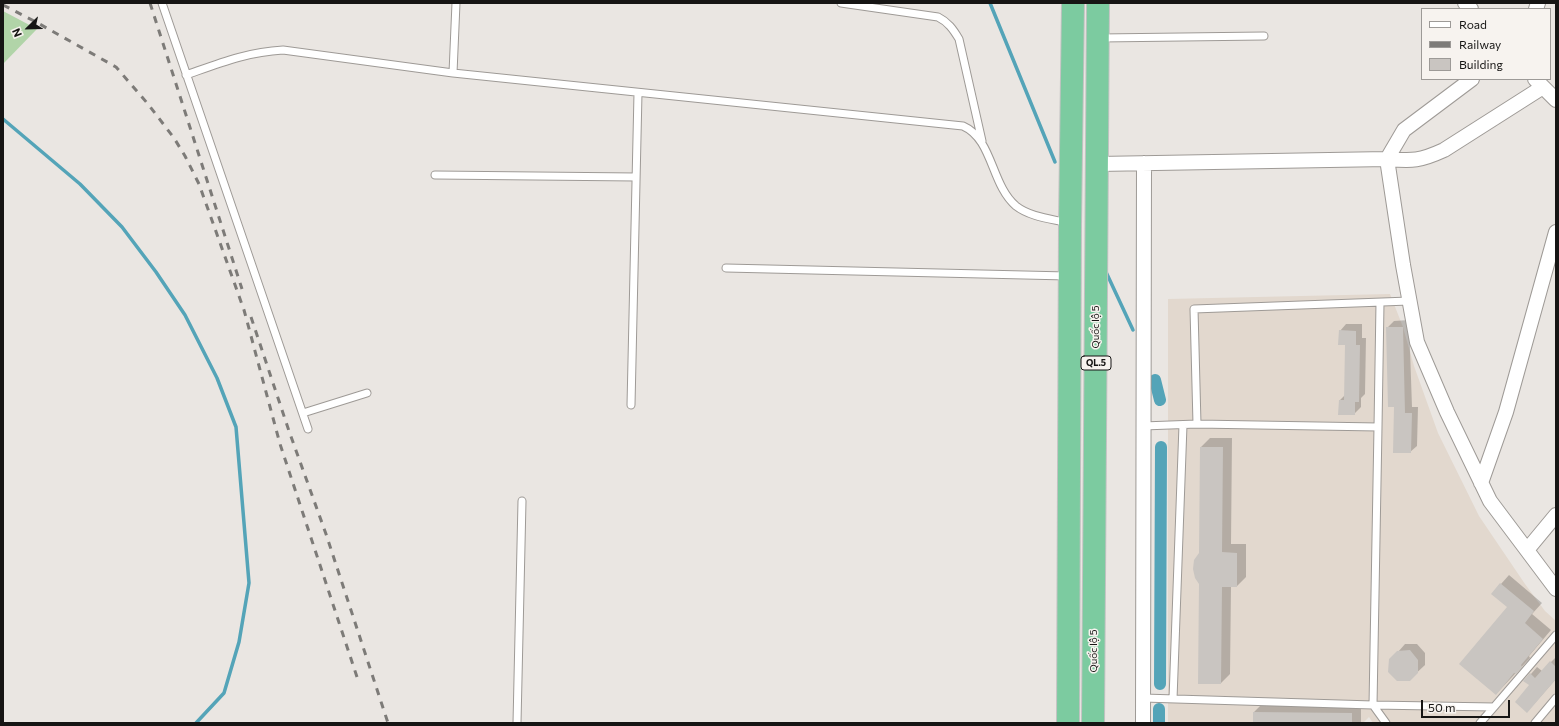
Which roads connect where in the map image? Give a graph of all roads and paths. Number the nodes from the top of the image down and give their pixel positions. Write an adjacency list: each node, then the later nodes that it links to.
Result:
1 (162, 3): 9 (lane)
2 (456, 3): 8 (lane)
3 (841, 3): 14 (lane)
4 (1072, 3): 20 (highway, QL.5)
5 (1098, 3): 7 (highway, Quốc lộ 5 / QL.5)
6 (1264, 36): 7 (lane)
7 (1098, 38): 17 (highway, Quốc lộ 5 / QL.5)
8 (453, 73): 9 (lane); 12 (lane)
9 (186, 75): 28 (lane)
10 (1471, 80): 15 (street)
11 (1539, 83): 13 (street); 15 (street)
12 (638, 93): 14 (lane); 19 (lane)
13 (1556, 100)
14 (983, 145): 20 (lane)
15 (1387, 159): 16 (street); 24 (street)
16 (1144, 163): 17 (street); 31 (street)
17 (1098, 164): 47 (highway, Quốc lộ 5 / QL.5)
18 (435, 175): 19 (lane)
19 (636, 177): 27 (lane)
20 (1070, 224): 23 (highway, QL.5)
21 (1556, 233): 34 (street)
22 (726, 268): 23 (lane)
23 (1070, 276): 46 (highway, QL.5)
24 (1409, 301): 25 (lane); 34 (street)
25 (1380, 303): 29 (lane); 32 (lane)
26 (367, 393): 28 (lane)
27 (631, 406)
28 (303, 413): 33 (lane)
29 (1198, 424): 30 (lane); 32 (lane)
30 (1183, 425): 31 (lane); 42 (lane)
31 (1143, 426): 40 (street)
32 (1378, 427): 43 (lane)
33 (308, 429)
34 (1481, 483): 37 (street)
35 (522, 501): 45 (lane)
36 (1556, 515): 37 (street)
37 (1527, 550): 38 (street)
38 (1556, 589)
39 (1556, 635): 44 (lane)
40 (1143, 698): 42 (lane); 48 (street)
41 (1556, 698): 51 (lane)
42 (1173, 699): 43 (lane)
43 (1373, 705): 44 (lane); 49 (lane)
44 (1494, 707): 50 (lane)
45 (517, 723)
46 (1068, 723)
47 (1093, 723)
48 (1143, 723)
49 (1386, 723)
50 (1480, 723)
51 (1535, 723)

